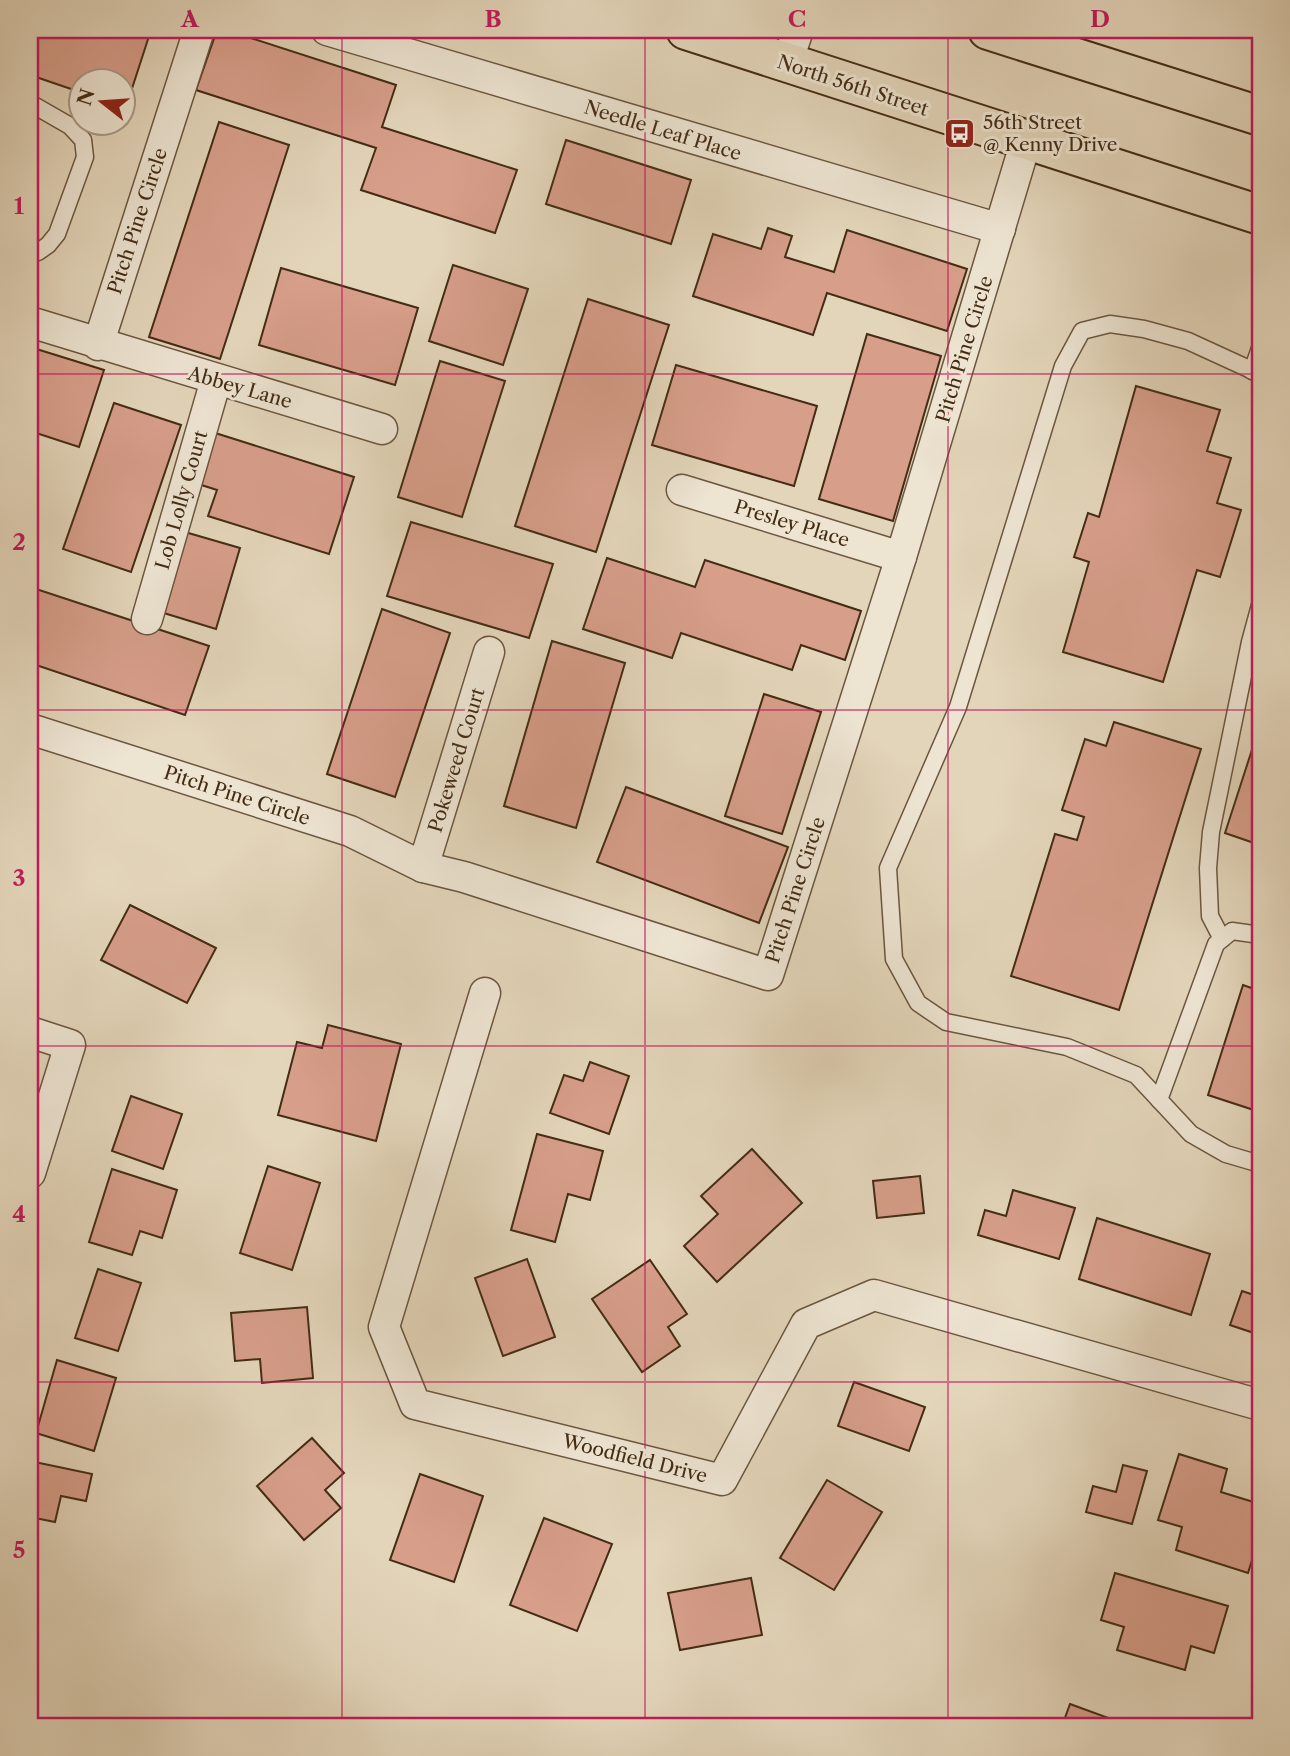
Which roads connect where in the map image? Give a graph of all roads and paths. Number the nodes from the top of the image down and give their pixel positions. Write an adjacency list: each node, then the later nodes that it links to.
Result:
1 (198, 30): 14 (street, Pitch Pine Circle)
2 (327, 30): 11 (street, Needle Leaf Place)
3 (686, 30): 5 (main road, North 56th Street)
4 (988, 30): 8 (main road)
5 (731, 37): 6 (main road, North 56th Street)
6 (793, 47): 9 (main road, North 56th Street)
7 (30, 103): 12 (lane)
8 (1260, 116)
9 (1026, 141): 10 (main road, North 56th Street); 11 (street, Pitch Pine Circle)
10 (1260, 215)
11 (1000, 229): 20 (street, Pitch Pine Circle)
12 (30, 253)
13 (30, 322): 14 (street)
14 (98, 345): 17 (street, Abbey Lane)
15 (1260, 348): 16 (lane)
16 (1256, 373): 30 (lane)
17 (216, 380): 18 (street, Abbey Lane); 22 (street, Lob Lolly Court)
18 (382, 429)
19 (682, 490): 20 (street, Presley Place)
20 (901, 556): 25 (street, Pitch Pine Circle)
21 (1260, 606): 27 (lane)
22 (146, 620)
23 (489, 652): 25 (street, Pokeweed Court)
24 (30, 729): 25 (street, Pitch Pine Circle)
25 (423, 867)
26 (1260, 936): 27 (lane)
27 (1222, 939): 30 (lane)
28 (485, 993): 33 (street, Woodfield Drive)
29 (30, 1032): 32 (street)
30 (1159, 1100): 31 (lane)
31 (1260, 1164)
32 (30, 1173)
33 (1260, 1405)

